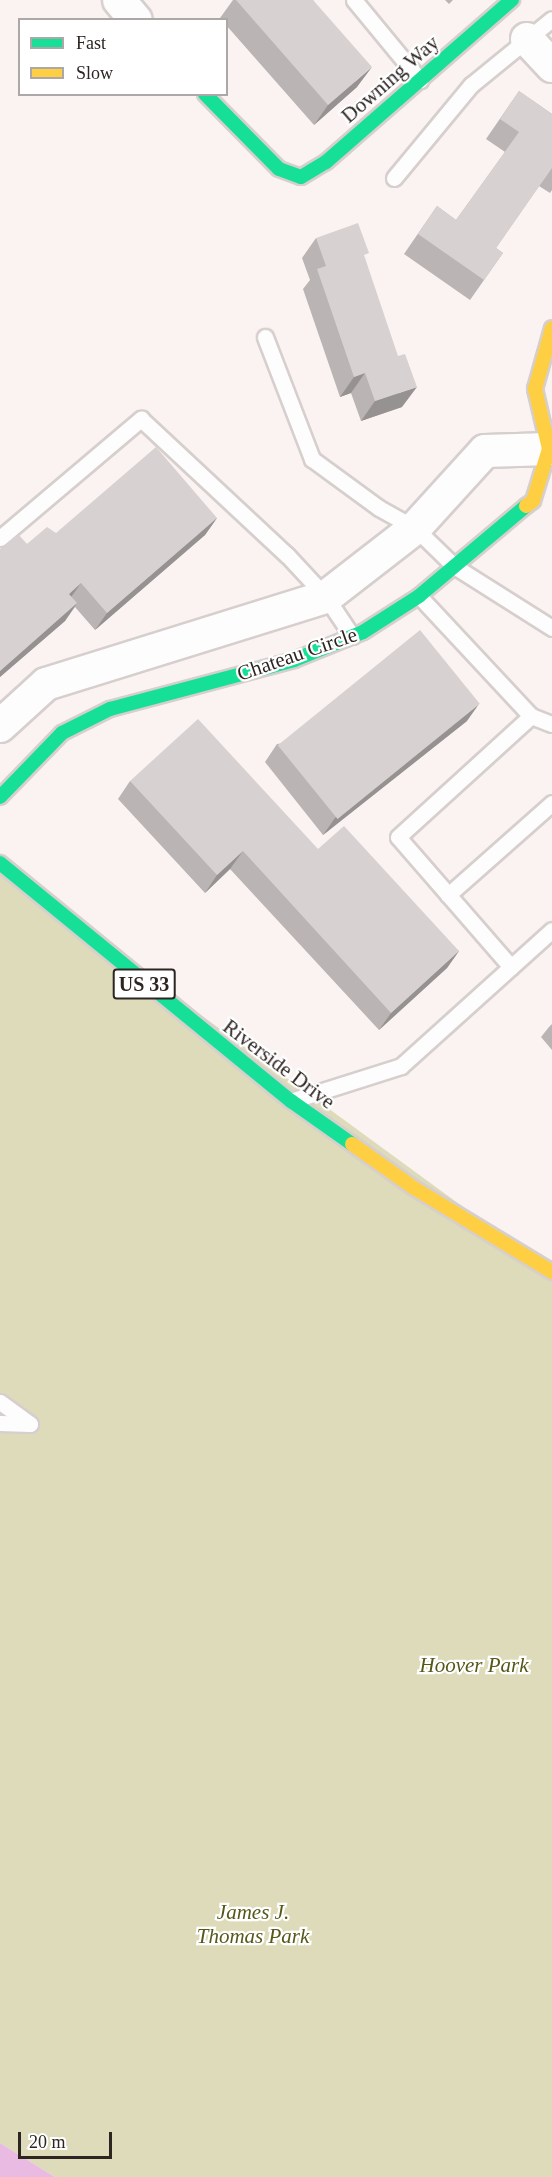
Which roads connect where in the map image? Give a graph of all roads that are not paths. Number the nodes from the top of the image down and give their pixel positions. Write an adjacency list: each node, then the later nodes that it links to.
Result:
1 (119, 0): 4 (street)
2 (354, 0): 8 (lane)
3 (512, 0): 8 (street, Downing Way)
4 (134, 18)
5 (552, 19): 6 (lane)
6 (527, 39): 7 (street); 10 (lane)
7 (552, 66)
8 (420, 80): 9 (street, Downing Way)
9 (207, 96)
10 (394, 178)
11 (552, 328): 13 (street, Chateau Circle)
12 (265, 337): 14 (lane)
13 (551, 450): 14 (street); 16 (street, Chateau Circle)
14 (415, 528): 16 (lane); 18 (street)
15 (0, 538): 18 (lane)
16 (454, 566): 17 (street, Chateau Circle); 19 (lane)
17 (419, 596): 20 (street, Chateau Circle); 21 (lane)
18 (326, 597): 20 (lane); 23 (street)
19 (552, 628)
20 (352, 636): 24 (street, Chateau Circle)
21 (531, 716): 22 (lane); 27 (lane)
22 (552, 724)
23 (0, 726)
24 (0, 798)
25 (552, 803): 27 (lane)
26 (0, 863): 30 (street, Riverside Drive / US 33)
27 (448, 895): 29 (lane)
28 (552, 930): 29 (lane)
29 (511, 967): 30 (lane)
30 (291, 1101): 31 (street, Riverside Drive / US 33)
31 (552, 1272)
32 (0, 1402): 33 (lane)
33 (0, 1423)

